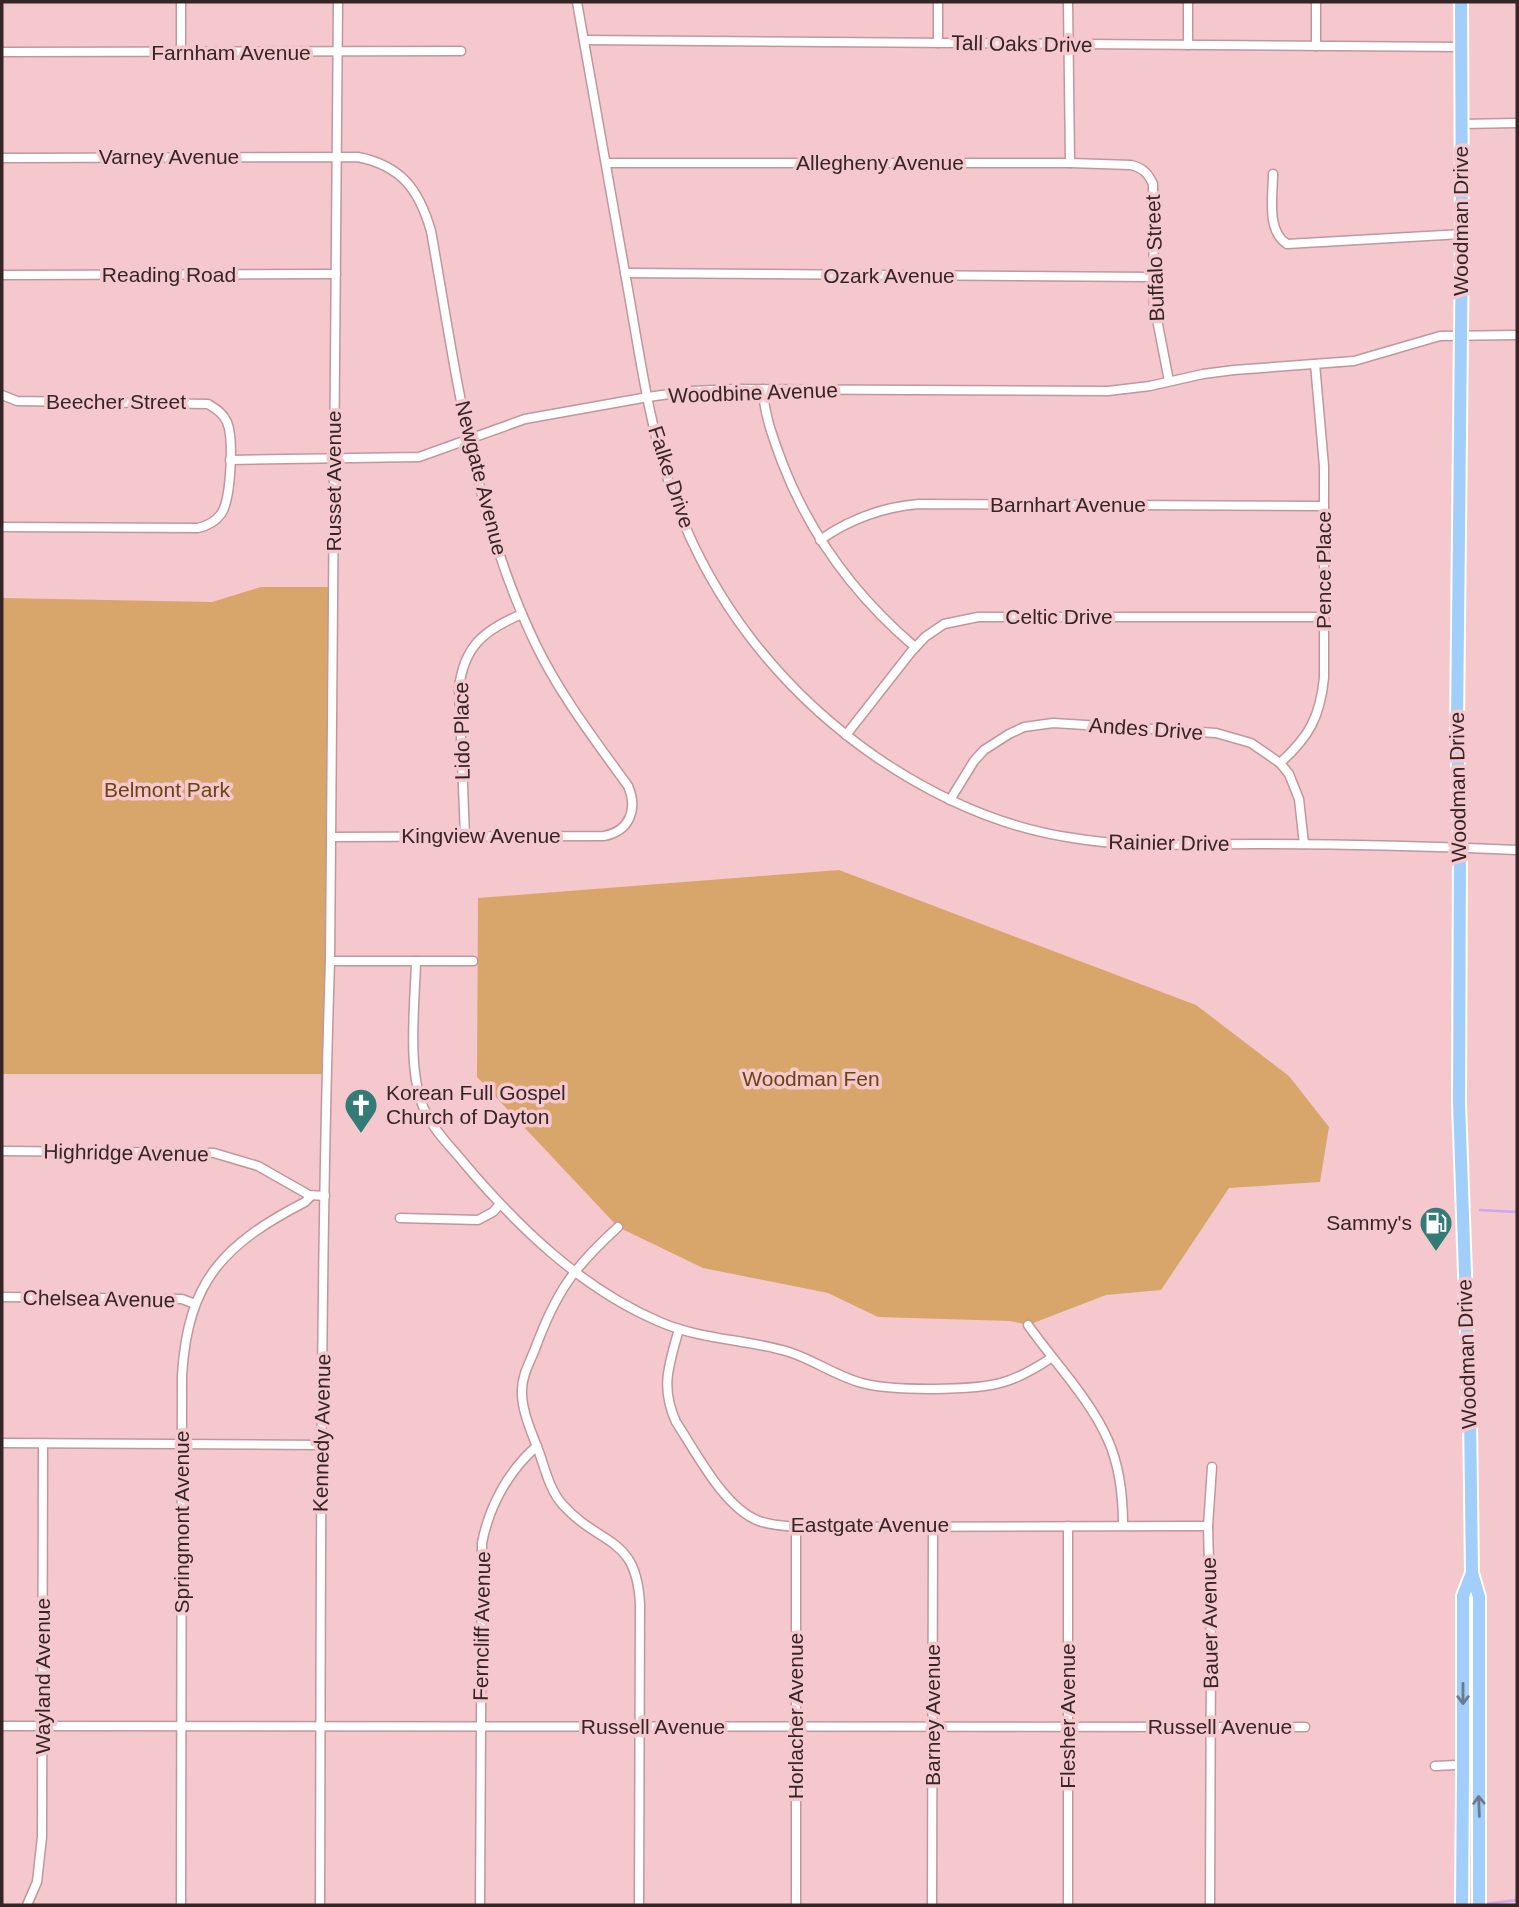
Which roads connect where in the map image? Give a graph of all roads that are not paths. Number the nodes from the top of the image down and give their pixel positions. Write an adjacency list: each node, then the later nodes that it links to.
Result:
1 (181, 2): 18 (street)
2 (338, 2): 17 (street, Russet Avenue)
3 (577, 2): 9 (street, Falke Drive)
4 (938, 2): 10 (street)
5 (1068, 2): 11 (street)
6 (1188, 2): 12 (street)
7 (1316, 2): 13 (street)
8 (1461, 2): 14 (main road, Woodman Drive)
9 (584, 40): 10 (street, Tall Oaks Drive); 23 (street, Falke Drive)
10 (938, 43): 11 (street, Tall Oaks Drive)
11 (1069, 45): 12 (street, Tall Oaks Drive); 24 (street)
12 (1188, 45): 13 (street, Tall Oaks Drive)
13 (1316, 46): 14 (street, Tall Oaks Drive)
14 (1461, 47): 19 (main road, Woodman Drive)
15 (461, 51): 17 (street, Farnham Avenue)
16 (2, 52): 18 (street, Farnham Avenue)
17 (338, 52): 18 (street, Farnham Avenue); 21 (street, Russet Avenue)
18 (181, 53)
19 (1461, 124): 20 (street); 27 (main road, Woodman Drive)
20 (1517, 124)
21 (337, 157): 22 (street, Varney Avenue); 29 (street, Russet Avenue); 39 (street, Newgate Avenue)
22 (2, 158)
23 (606, 163): 24 (street, Allegheny Avenue); 28 (street, Falke Drive)
24 (1070, 163): 26 (street, Allegheny Avenue)
25 (1273, 174): 27 (street)
26 (1150, 177): 31 (street, Buffalo Street)
27 (1462, 234): 32 (main road, Woodman Drive)
28 (625, 273): 31 (street, Ozark Avenue); 38 (street, Falke Drive)
29 (336, 274): 30 (street, Reading Road); 41 (street, Russet Avenue)
30 (2, 275)
31 (1152, 277): 35 (street, Buffalo Street)
32 (1460, 335): 33 (street, Woodbine Avenue); 34 (street, Woodbine Avenue); 55 (main road, Woodman Drive)
33 (1517, 335)
34 (1315, 364): 35 (street, Woodbine Avenue); 42 (street, Pence Place)
35 (1170, 382): 36 (street, Woodbine Avenue)
36 (763, 389): 38 (street, Woodbine Avenue); 44 (street)
37 (2, 395): 40 (street, Beecher Street)
38 (648, 397): 39 (street, Woodbine Avenue); 48 (street, Falke Drive)
39 (468, 439): 41 (street, Woodbine Avenue); 45 (street, Newgate Avenue)
40 (230, 460): 41 (street, Woodbine Avenue); 43 (street)
41 (334, 460): 53 (street, Russet Avenue)
42 (1324, 506): 44 (street, Barnhart Avenue); 46 (street, Pence Place)
43 (2, 527)
44 (820, 540): 47 (street)
45 (522, 614): 51 (street, Newgate Avenue); 52 (street, Lido Place)
46 (1324, 617): 47 (street, Celtic Drive); 49 (street, Pence Place)
47 (915, 647): 48 (street, Celtic Drive)
48 (846, 735): 50 (street, Rainier Drive)
49 (1280, 763): 50 (street, Andes Drive); 54 (street, Andes Drive)
50 (950, 800): 54 (street, Rainier Drive)
51 (626, 824): 52 (street, Kingview Avenue)
52 (465, 836): 53 (street, Kingview Avenue)
53 (331, 837): 57 (street, Russet Avenue)
54 (1304, 844): 55 (street, Rainier Drive)
55 (1460, 847): 56 (street, Rainier Drive); 83 (main road, Woodman Drive)
56 (1517, 850)
57 (330, 961): 58 (street); 62 (street, Kennedy Avenue)
58 (416, 961): 59 (street); 63 (street)
59 (473, 961)
60 (2, 1151): 61 (street, Highridge Avenue)
61 (311, 1196): 62 (street, Highridge Avenue); 68 (street, Springmont Avenue)
62 (325, 1196): 75 (street, Kennedy Avenue)
63 (500, 1204): 64 (street); 66 (street)
64 (400, 1218)
65 (618, 1227): 66 (street)
66 (573, 1272): 70 (street); 76 (street)
67 (2, 1297): 68 (street, Chelsea Avenue)
68 (195, 1304): 74 (street, Springmont Avenue)
69 (1028, 1325): 71 (street)
70 (679, 1329): 71 (street); 82 (street, Eastgate Avenue)
71 (1051, 1358): 78 (street)
72 (2, 1444): 73 (street)
73 (43, 1444): 74 (street); 87 (street, Wayland Avenue)
74 (182, 1444): 75 (street); 88 (street, Springmont Avenue)
75 (322, 1445): 89 (street, Kennedy Avenue)
76 (537, 1446): 90 (street, Ferncliff Avenue); 91 (street)
77 (1212, 1467): 81 (street, Bauer Avenue)
78 (1123, 1525): 80 (street, Eastgate Avenue); 81 (street, Eastgate Avenue)
79 (933, 1526): 80 (street, Eastgate Avenue); 82 (street, Eastgate Avenue); 93 (street, Barney Avenue)
80 (1068, 1526): 94 (street, Flesher Avenue)
81 (1208, 1526): 96 (street, Bauer Avenue)
82 (796, 1527): 92 (street, Horlacher Avenue)
83 (1472, 1573): 84 (main road, Woodman Drive); 85 (main road, Woodman Drive)
84 (1463, 1632): 85 (main road); 99 (main road, Woodman Drive, one-way to 99, bridge)
85 (1478, 1633): 97 (main road, Woodman Drive)
86 (2, 1726): 87 (street, Russell Avenue)
87 (43, 1726): 88 (street, Russell Avenue); 100 (street, Wayland Avenue)
88 (181, 1726): 89 (street, Russell Avenue); 101 (street, Springmont Avenue)
89 (320, 1726): 90 (street, Russell Avenue); 102 (street, Kennedy Avenue)
90 (481, 1727): 91 (street, Russell Avenue); 103 (street, Ferncliff Avenue)
91 (639, 1727): 92 (street, Russell Avenue); 104 (street)
92 (797, 1727): 93 (street, Russell Avenue); 105 (street, Horlacher Avenue)
93 (932, 1727): 94 (street, Russell Avenue); 106 (street, Barney Avenue)
94 (1068, 1727): 96 (street, Russell Avenue); 107 (street, Flesher Avenue)
95 (1305, 1727): 96 (street, Russell Avenue)
96 (1210, 1728): 108 (street, Bauer Avenue)
97 (1478, 1764): 98 (street); 99 (main road, Woodman Drive, one-way to 97)
98 (1435, 1766)
99 (1472, 1903)
100 (27, 1905)
101 (181, 1905)
102 (320, 1905)
103 (480, 1905)
104 (639, 1905)
105 (796, 1905)
106 (932, 1905)
107 (1068, 1905)
108 (1210, 1905)

